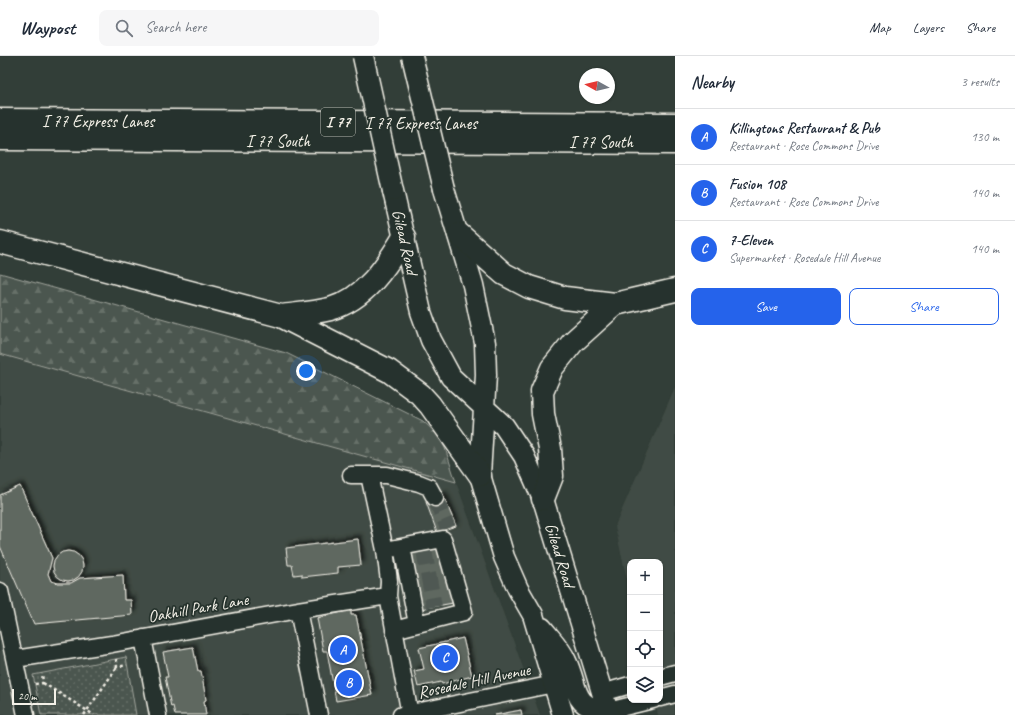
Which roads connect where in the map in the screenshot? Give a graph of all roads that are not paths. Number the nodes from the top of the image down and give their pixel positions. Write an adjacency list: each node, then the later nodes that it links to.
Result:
1 (363, 56): 8 (main road, Gilead Road, bridge)
2 (412, 56): 7 (main road, bridge)
3 (0, 120): 4 (highway, I 77 Express Lanes / I 77)
4 (675, 124)
5 (0, 139): 6 (highway, I 77 South / I 77)
6 (675, 143)
7 (459, 234): 11 (highway); 13 (main road)
8 (404, 237): 12 (highway); 13 (main road, Gilead Road)
9 (0, 242): 12 (highway)
10 (675, 290): 11 (highway)
11 (615, 304): 18 (highway)
12 (281, 316): 16 (highway)
13 (484, 408): 16 (main road); 18 (main road, Gilead Road)
14 (351, 475): 15 (street)
15 (369, 475): 17 (street); 21 (street)
16 (480, 475): 26 (main road)
17 (436, 498)
18 (543, 499): 38 (main road, Gilead Road)
19 (448, 528): 22 (street)
20 (402, 547): 21 (street); 22 (street); 27 (street)
21 (385, 550): 24 (street)
22 (454, 581): 27 (street)
23 (0, 591): 30 (street)
24 (388, 596): 25 (street, Oakhill Park Lane); 28 (street)
25 (298, 610): 29 (street, Oakhill Park Lane); 42 (street)
26 (533, 615): 33 (main road); 38 (main road)
27 (417, 624): 28 (street)
28 (394, 630): 39 (street)
29 (143, 638): 30 (street, Oakhill Park Lane); 41 (street)
30 (15, 659): 40 (street)
31 (675, 673): 32 (street)
32 (663, 676)
33 (554, 684): 39 (street, Rosedale Hill Avenue); 43 (main road)
34 (627, 688): 38 (street)
35 (675, 694): 36 (street)
36 (663, 697)
37 (629, 703): 38 (street)
38 (606, 706)
39 (407, 714)
40 (26, 715)
41 (158, 715)
42 (319, 715)
43 (563, 715)

